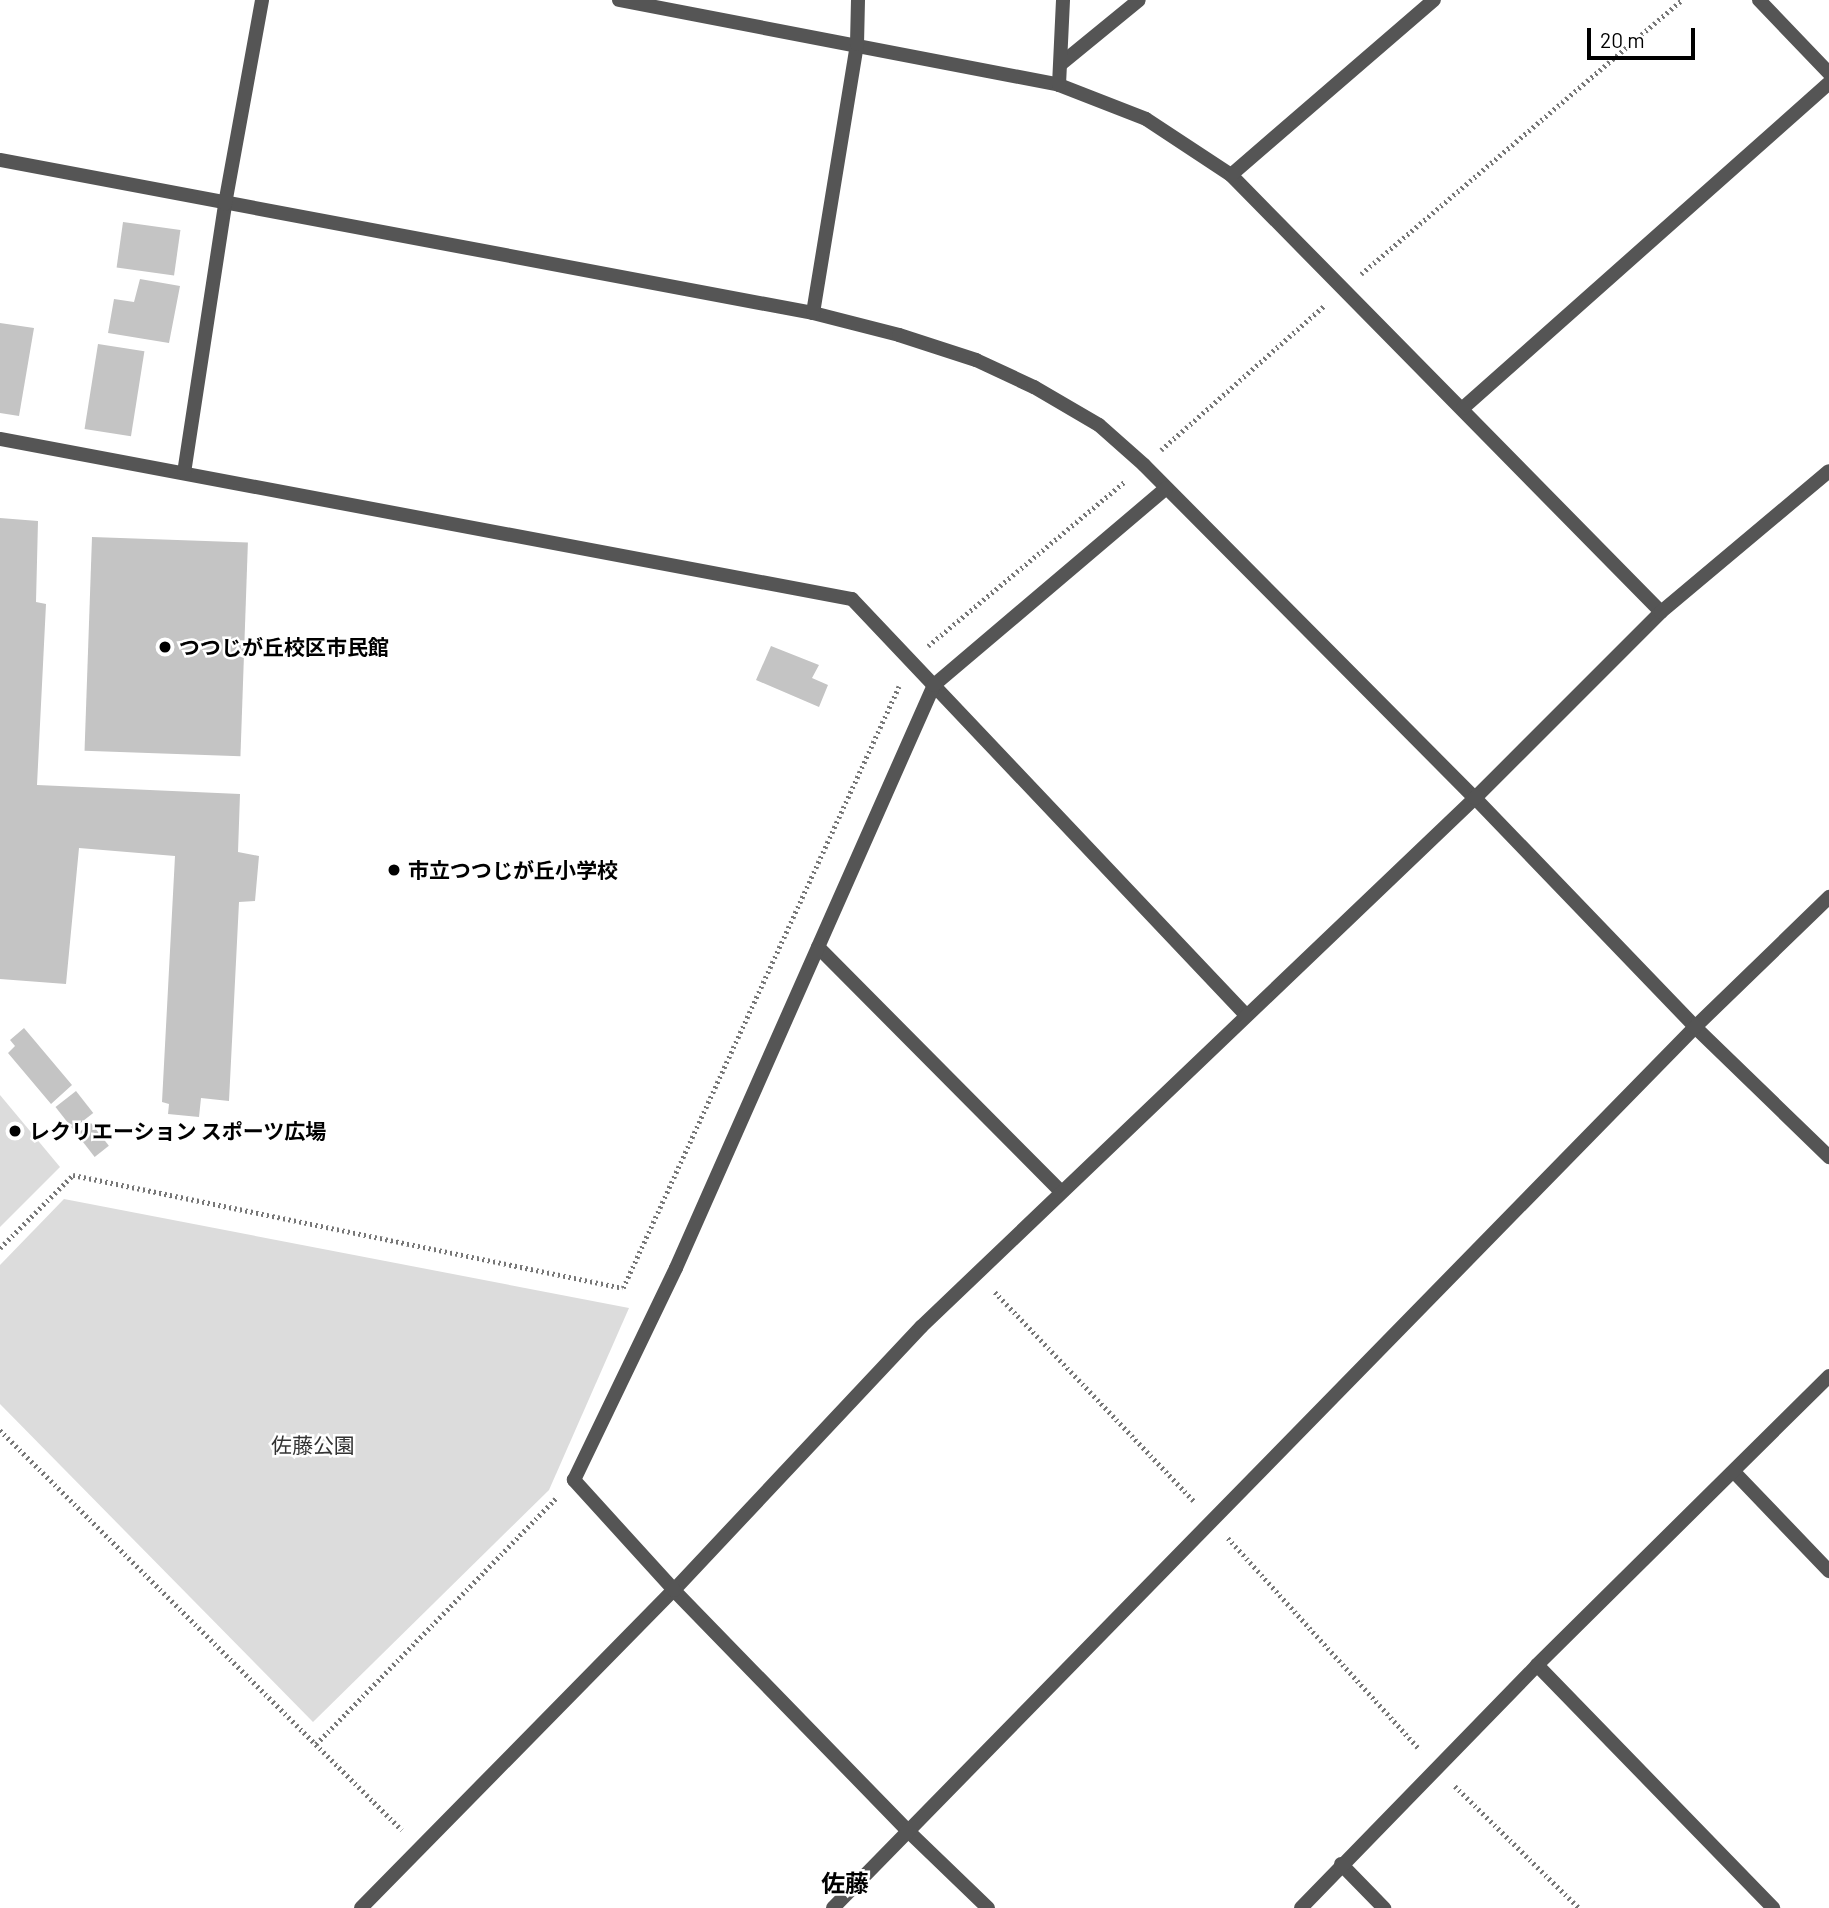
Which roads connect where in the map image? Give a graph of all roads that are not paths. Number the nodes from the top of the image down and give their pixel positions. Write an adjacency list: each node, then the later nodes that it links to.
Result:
1 (262, 0): 15 (street)
2 (619, 0): 8 (street)
3 (858, 0): 8 (street)
4 (1063, 0): 9 (street)
5 (1139, 0): 9 (street)
6 (1434, 0): 14 (street)
7 (1759, 0): 10 (street)
8 (857, 44): 12 (street); 16 (street)
9 (1062, 63): 12 (street)
10 (1829, 73)
11 (1829, 83): 17 (street)
12 (1059, 85): 14 (street)
13 (0, 160): 15 (street)
14 (1231, 175): 17 (street)
15 (225, 204): 16 (street); 20 (street)
16 (813, 313): 21 (street)
17 (1463, 408): 22 (street)
18 (0, 439): 20 (street)
19 (1829, 471): 22 (street)
20 (184, 473): 23 (street)
21 (1166, 488): 23 (street); 24 (street)
22 (1661, 612): 24 (street)
23 (934, 685): 26 (street); 27 (street)
24 (1475, 798): 27 (street); 28 (street)
25 (1829, 897): 28 (street)
26 (818, 947): 30 (street); 34 (street)
27 (1247, 1015): 30 (street)
28 (1695, 1027): 29 (street); 36 (street)
29 (1829, 1157)
30 (1061, 1192): 34 (street)
31 (1829, 1376): 32 (street)
32 (1735, 1473): 33 (street); 35 (street)
33 (1829, 1570)
34 (674, 1590): 36 (street); 38 (street)
35 (1537, 1665): 37 (street); 43 (street)
36 (908, 1831): 39 (street); 40 (street)
37 (1341, 1864): 41 (street); 42 (street)
38 (361, 1908)
39 (833, 1908)
40 (988, 1908)
41 (1301, 1908)
42 (1384, 1908)
43 (1773, 1908)

